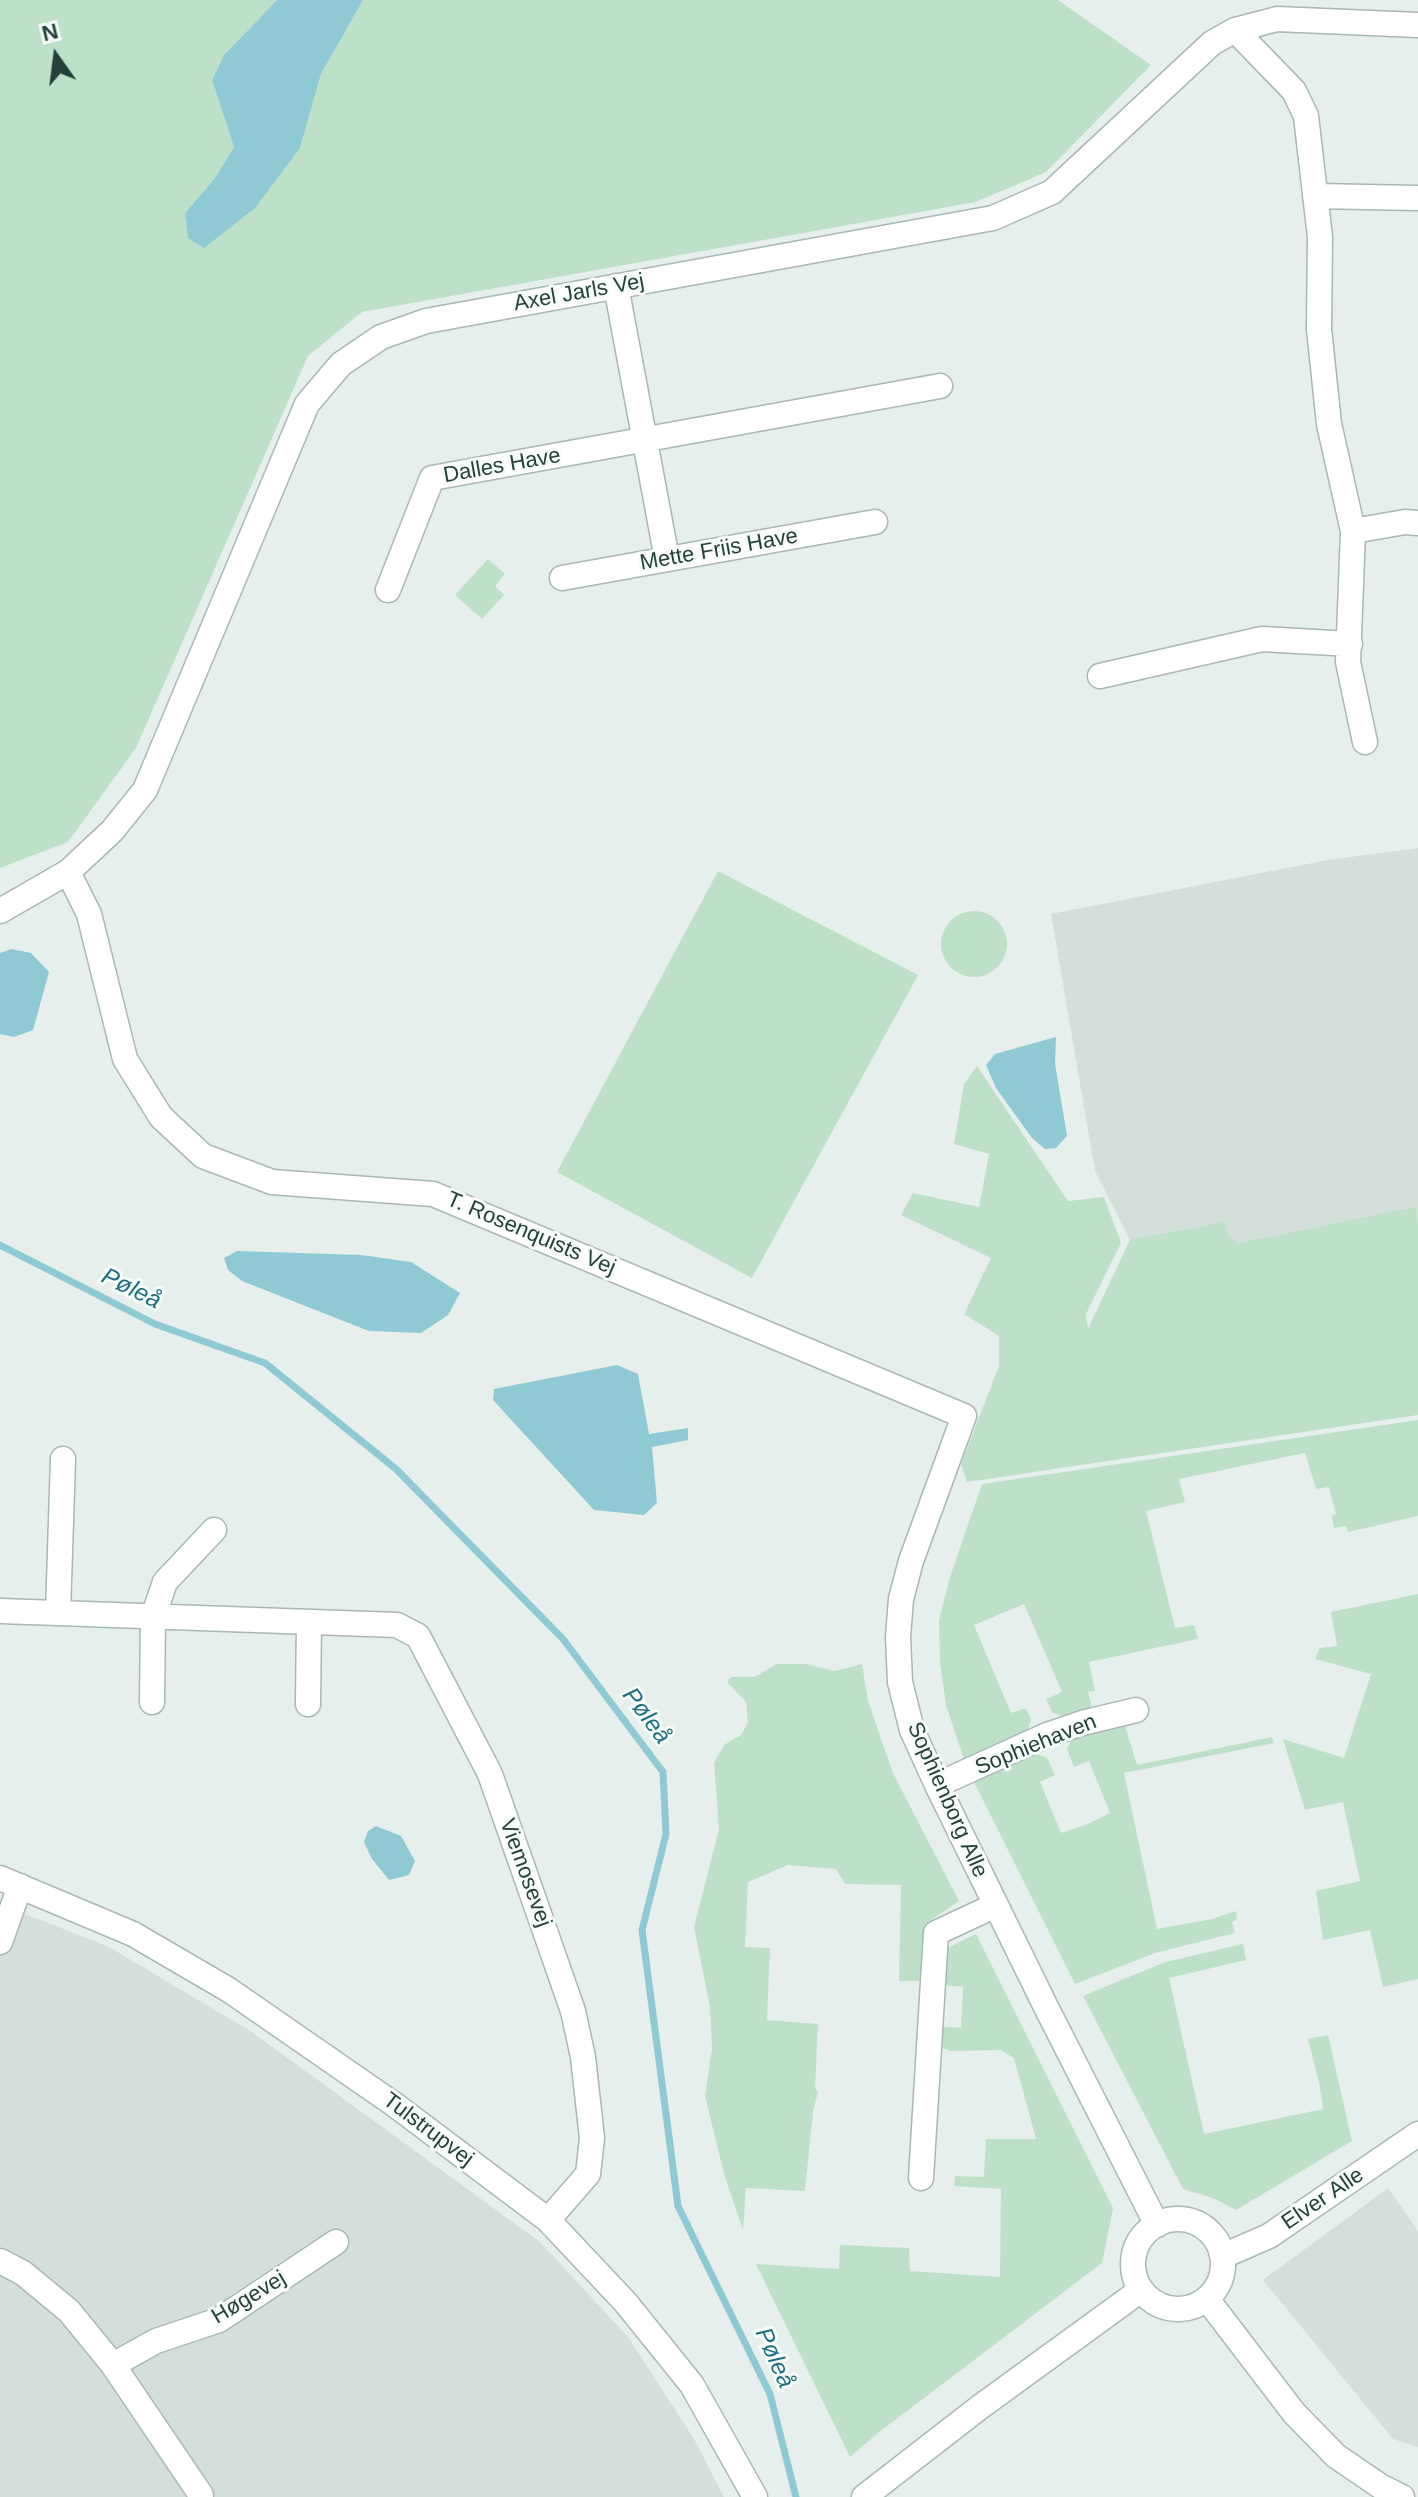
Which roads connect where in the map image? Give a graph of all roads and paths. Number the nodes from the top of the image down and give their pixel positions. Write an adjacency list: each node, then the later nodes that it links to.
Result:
1 (1418, 25): 2 (street, Axel Jarls Vej)
2 (1235, 30): 3 (street); 5 (street, Axel Jarls Vej)
3 (1315, 196): 4 (street); 10 (street)
4 (1418, 198)
5 (616, 286): 7 (street); 17 (street, Axel Jarls Vej)
6 (940, 386): 7 (street, Dalles Have)
7 (643, 440): 11 (street); 13 (street, Dalles Have)
8 (875, 522): 11 (street, Mette Friis Have)
9 (1418, 523): 10 (street)
10 (1353, 531): 14 (street)
11 (667, 559): 12 (street, Mette Friis Have)
12 (562, 578)
13 (388, 590)
14 (1350, 644): 15 (street); 16 (street)
15 (1100, 676)
16 (1365, 742)
17 (68, 872): 18 (street, Axel Jarls Vej); 19 (street, T. Rosenquists Vej)
18 (0, 911)
19 (964, 1416): 29 (street, Sophienborg Alle)
20 (63, 1459): 23 (street)
21 (214, 1530): 24 (street)
22 (0, 1611): 23 (street, Viemosevej)
23 (58, 1613): 24 (street, Viemosevej)
24 (153, 1617): 25 (street, Viemosevej); 26 (street)
25 (309, 1622): 27 (street); 35 (street, Viemosevej)
26 (152, 1702)
27 (308, 1704)
28 (1136, 1710): 29 (street, Sophiehaven)
29 (937, 1785): 31 (street, Sophienborg Alle)
30 (10, 1882): 32 (street); 35 (street, Tulstrupvej)
31 (996, 1905): 34 (street, Sophienborg Alle); 36 (street, Sophienborg Alle)
32 (0, 1942)
33 (1418, 2134): 38 (street, Elver Alle)
34 (921, 2178)
35 (548, 2220): 44 (street, Tulstrupvej)
36 (1157, 2225): 38 (street); 40 (street)
37 (336, 2242): 42 (street, Høgevej)
38 (1223, 2256): 41 (street)
39 (0, 2261): 42 (street)
40 (1141, 2290): 41 (street); 45 (street)
41 (1207, 2299): 46 (street)
42 (113, 2365): 43 (street)
43 (201, 2495)
44 (755, 2497)
45 (864, 2497)
46 (1402, 2497)

